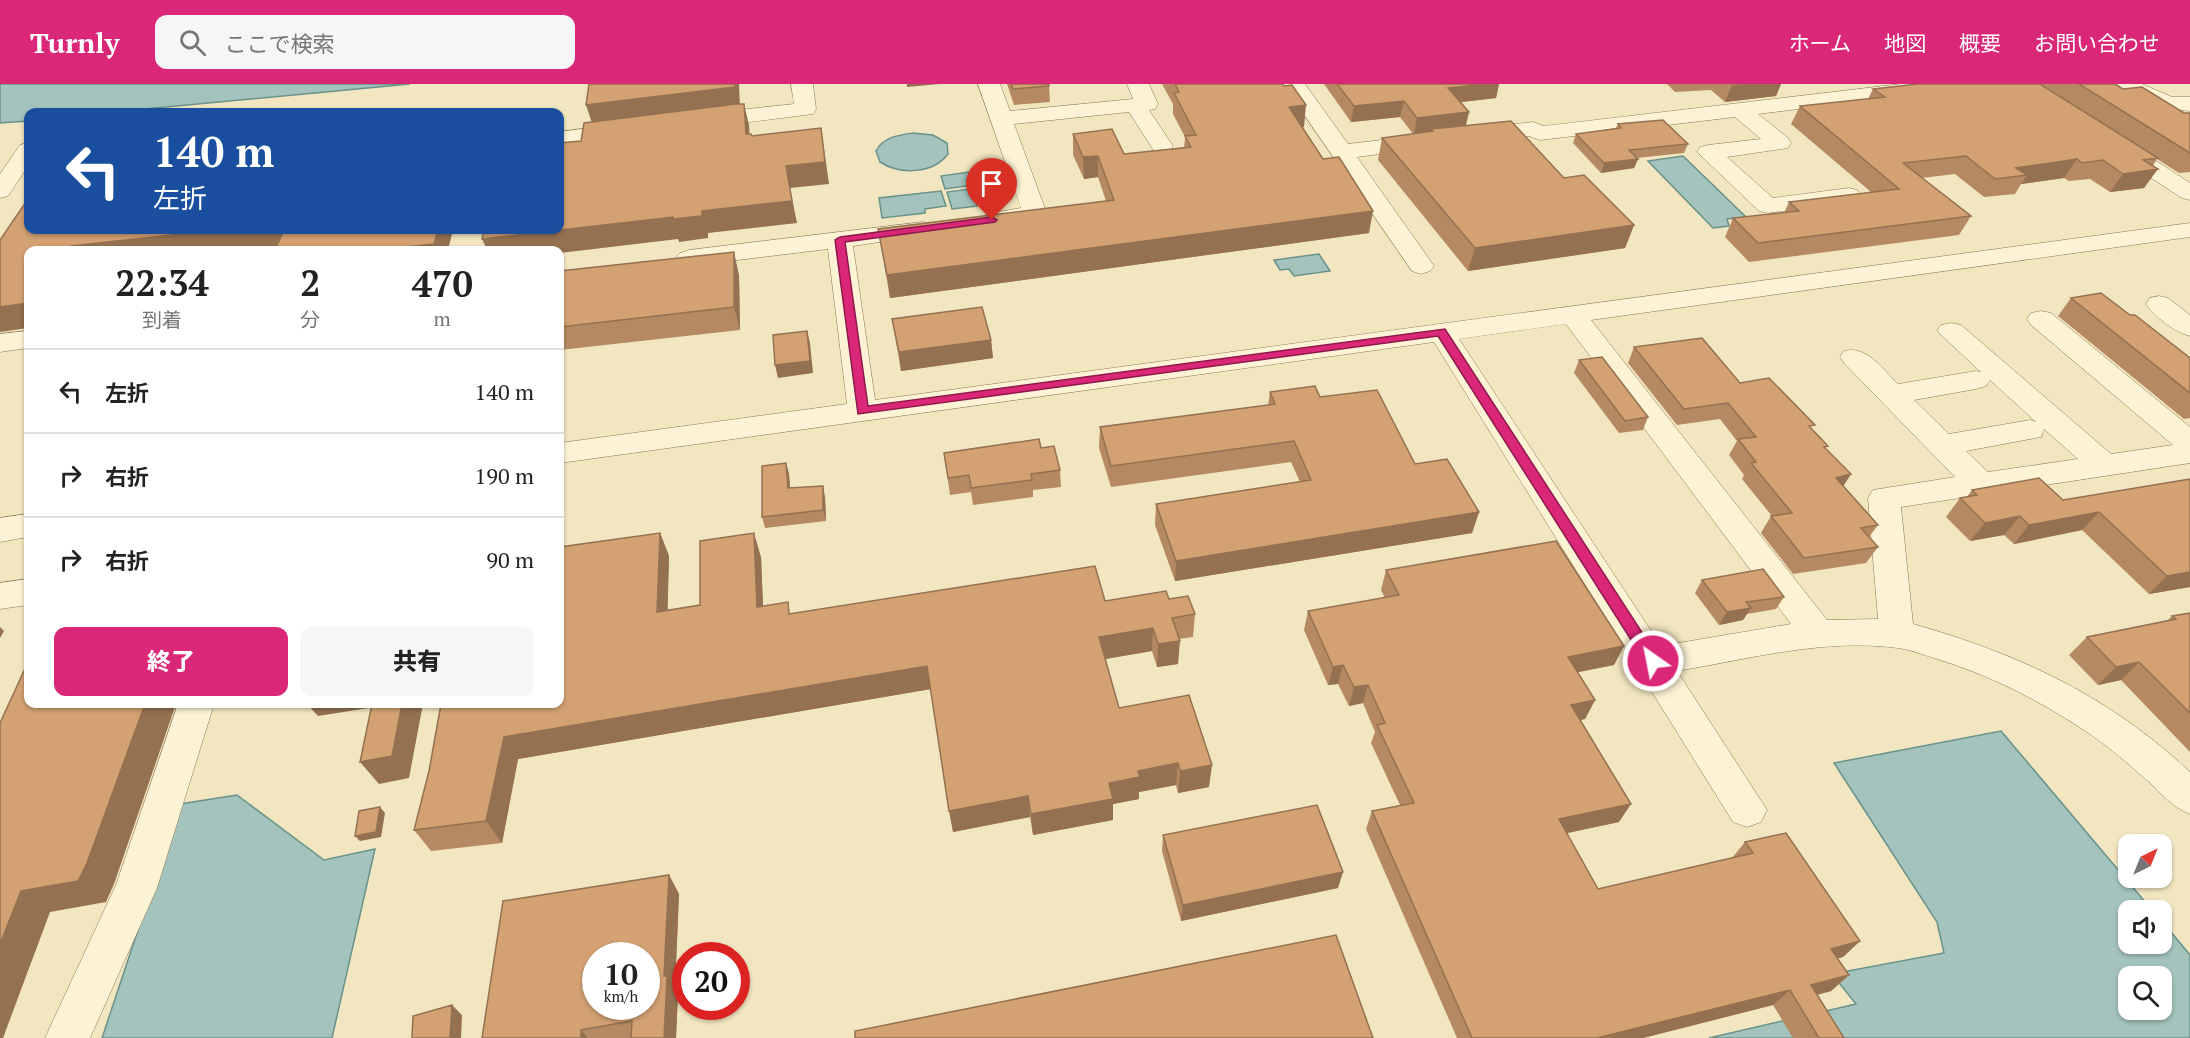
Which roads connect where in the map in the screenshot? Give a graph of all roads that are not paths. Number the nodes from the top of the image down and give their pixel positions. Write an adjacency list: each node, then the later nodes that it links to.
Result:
1 (802, 84): 10 (lane)
2 (989, 84): 9 (lane)
3 (1294, 84): 15 (lane)
4 (1955, 84): 8 (lane)
5 (2124, 84): 7 (lane)
6 (1137, 94): 9 (lane); 14 (lane)
7 (2190, 104)
8 (1740, 110): 15 (lane); 20 (lane)
9 (1001, 119): 21 (lane)
10 (676, 124)
11 (641, 129): 13 (lane)
12 (2101, 135): 19 (lane)
13 (564, 139)
14 (1162, 146)
15 (1342, 152): 26 (lane)
16 (24, 156): 18 (lane)
17 (24, 187): 18 (lane)
18 (0, 190)
19 (2190, 193)
20 (1850, 195)
21 (978, 222)
22 (943, 226): 24 (lane)
23 (2190, 230): 28 (lane)
24 (840, 240): 25 (lane); 38 (lane)
25 (665, 261)
26 (1421, 266)
27 (2159, 304): 30 (lane)
28 (1572, 314): 32 (lane); 50 (lane)
29 (2041, 319): 40 (lane)
30 (2190, 328)
31 (1951, 330): 44 (lane)
32 (1441, 332): 38 (lane); 52 (lane)
33 (24, 340): 34 (lane)
34 (0, 343)
35 (1854, 357): 37 (lane)
36 (1976, 380): 37 (lane)
37 (1893, 394): 41 (lane)
38 (862, 411): 42 (lane)
39 (2030, 430): 41 (lane)
40 (2190, 443)
41 (1943, 445): 45 (lane)
42 (564, 452)
43 (2190, 453): 44 (lane)
44 (2105, 466): 45 (lane)
45 (1982, 485): 51 (lane)
46 (24, 527): 47 (lane)
47 (0, 530)
48 (24, 593): 49 (lane)
49 (0, 596)
50 (1818, 634): 51 (lane); 52 (lane)
51 (1897, 634): 54 (lane)
52 (1653, 661): 55 (lane)
53 (195, 708): 56 (lane)
54 (2190, 797)
55 (1747, 810)
56 (67, 1038)

